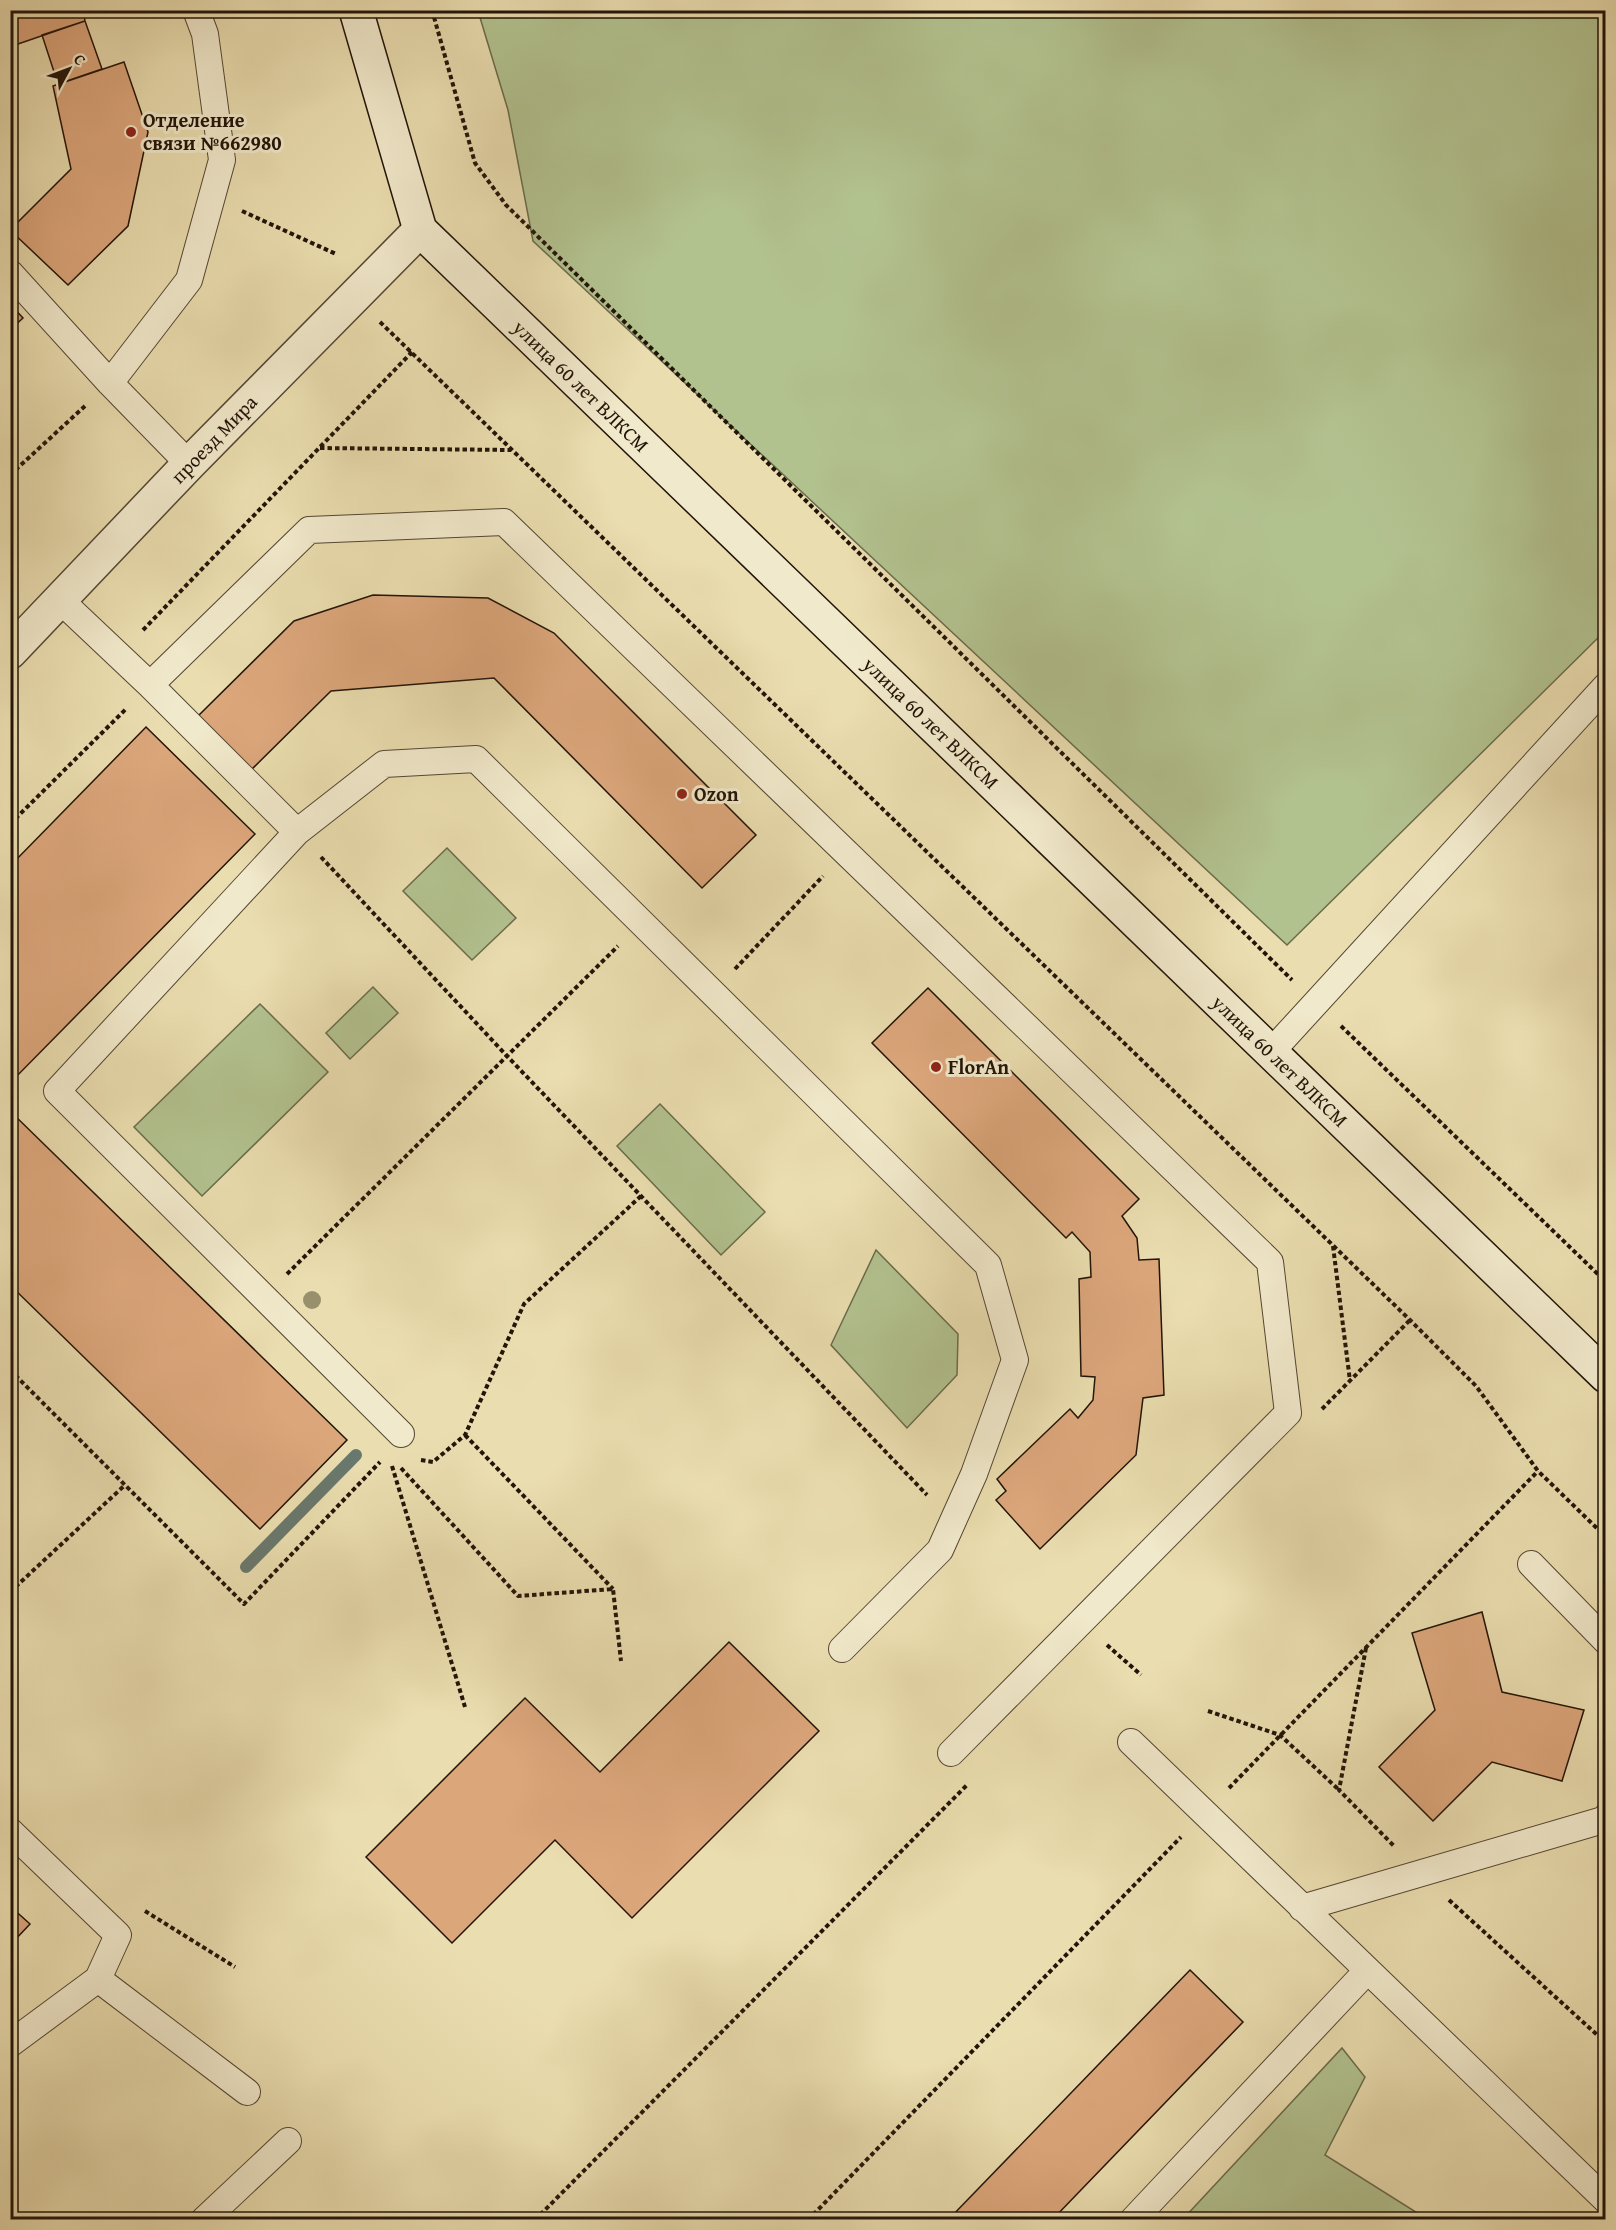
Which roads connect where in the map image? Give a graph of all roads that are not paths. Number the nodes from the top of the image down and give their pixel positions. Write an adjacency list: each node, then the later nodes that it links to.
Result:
1 (196, 10): 5 (lane)
2 (356, 10): 3 (street, улица 60 лет ВЛКСМ)
3 (420, 230): 6 (street, проезд Мира); 12 (street, улица 60 лет ВЛКСМ)
4 (10, 273): 5 (lane)
5 (110, 383): 6 (lane)
6 (189, 464): 7 (street, проезд Мира)
7 (60, 600): 8 (street, проезд Мира); 9 (lane)
8 (10, 652)
9 (150, 685): 11 (lane); 19 (lane)
10 (1605, 686): 12 (lane)
11 (297, 832): 14 (lane); 17 (lane)
12 (1271, 1052): 13 (street, улица 60 лет ВЛКСМ)
13 (1605, 1376)
14 (401, 1434)
15 (1531, 1564): 16 (lane)
16 (1605, 1641)
17 (842, 1649)
18 (1131, 1742): 22 (lane)
19 (951, 1753)
20 (1605, 1817): 22 (lane)
21 (10, 1832): 24 (lane)
22 (1302, 1908): 23 (lane)
23 (1366, 1971): 28 (lane); 30 (lane)
24 (98, 1979): 25 (lane); 26 (lane)
25 (10, 2044)
26 (247, 2091)
27 (288, 2141): 29 (lane)
28 (1605, 2200)
29 (204, 2220)
30 (1132, 2220)

